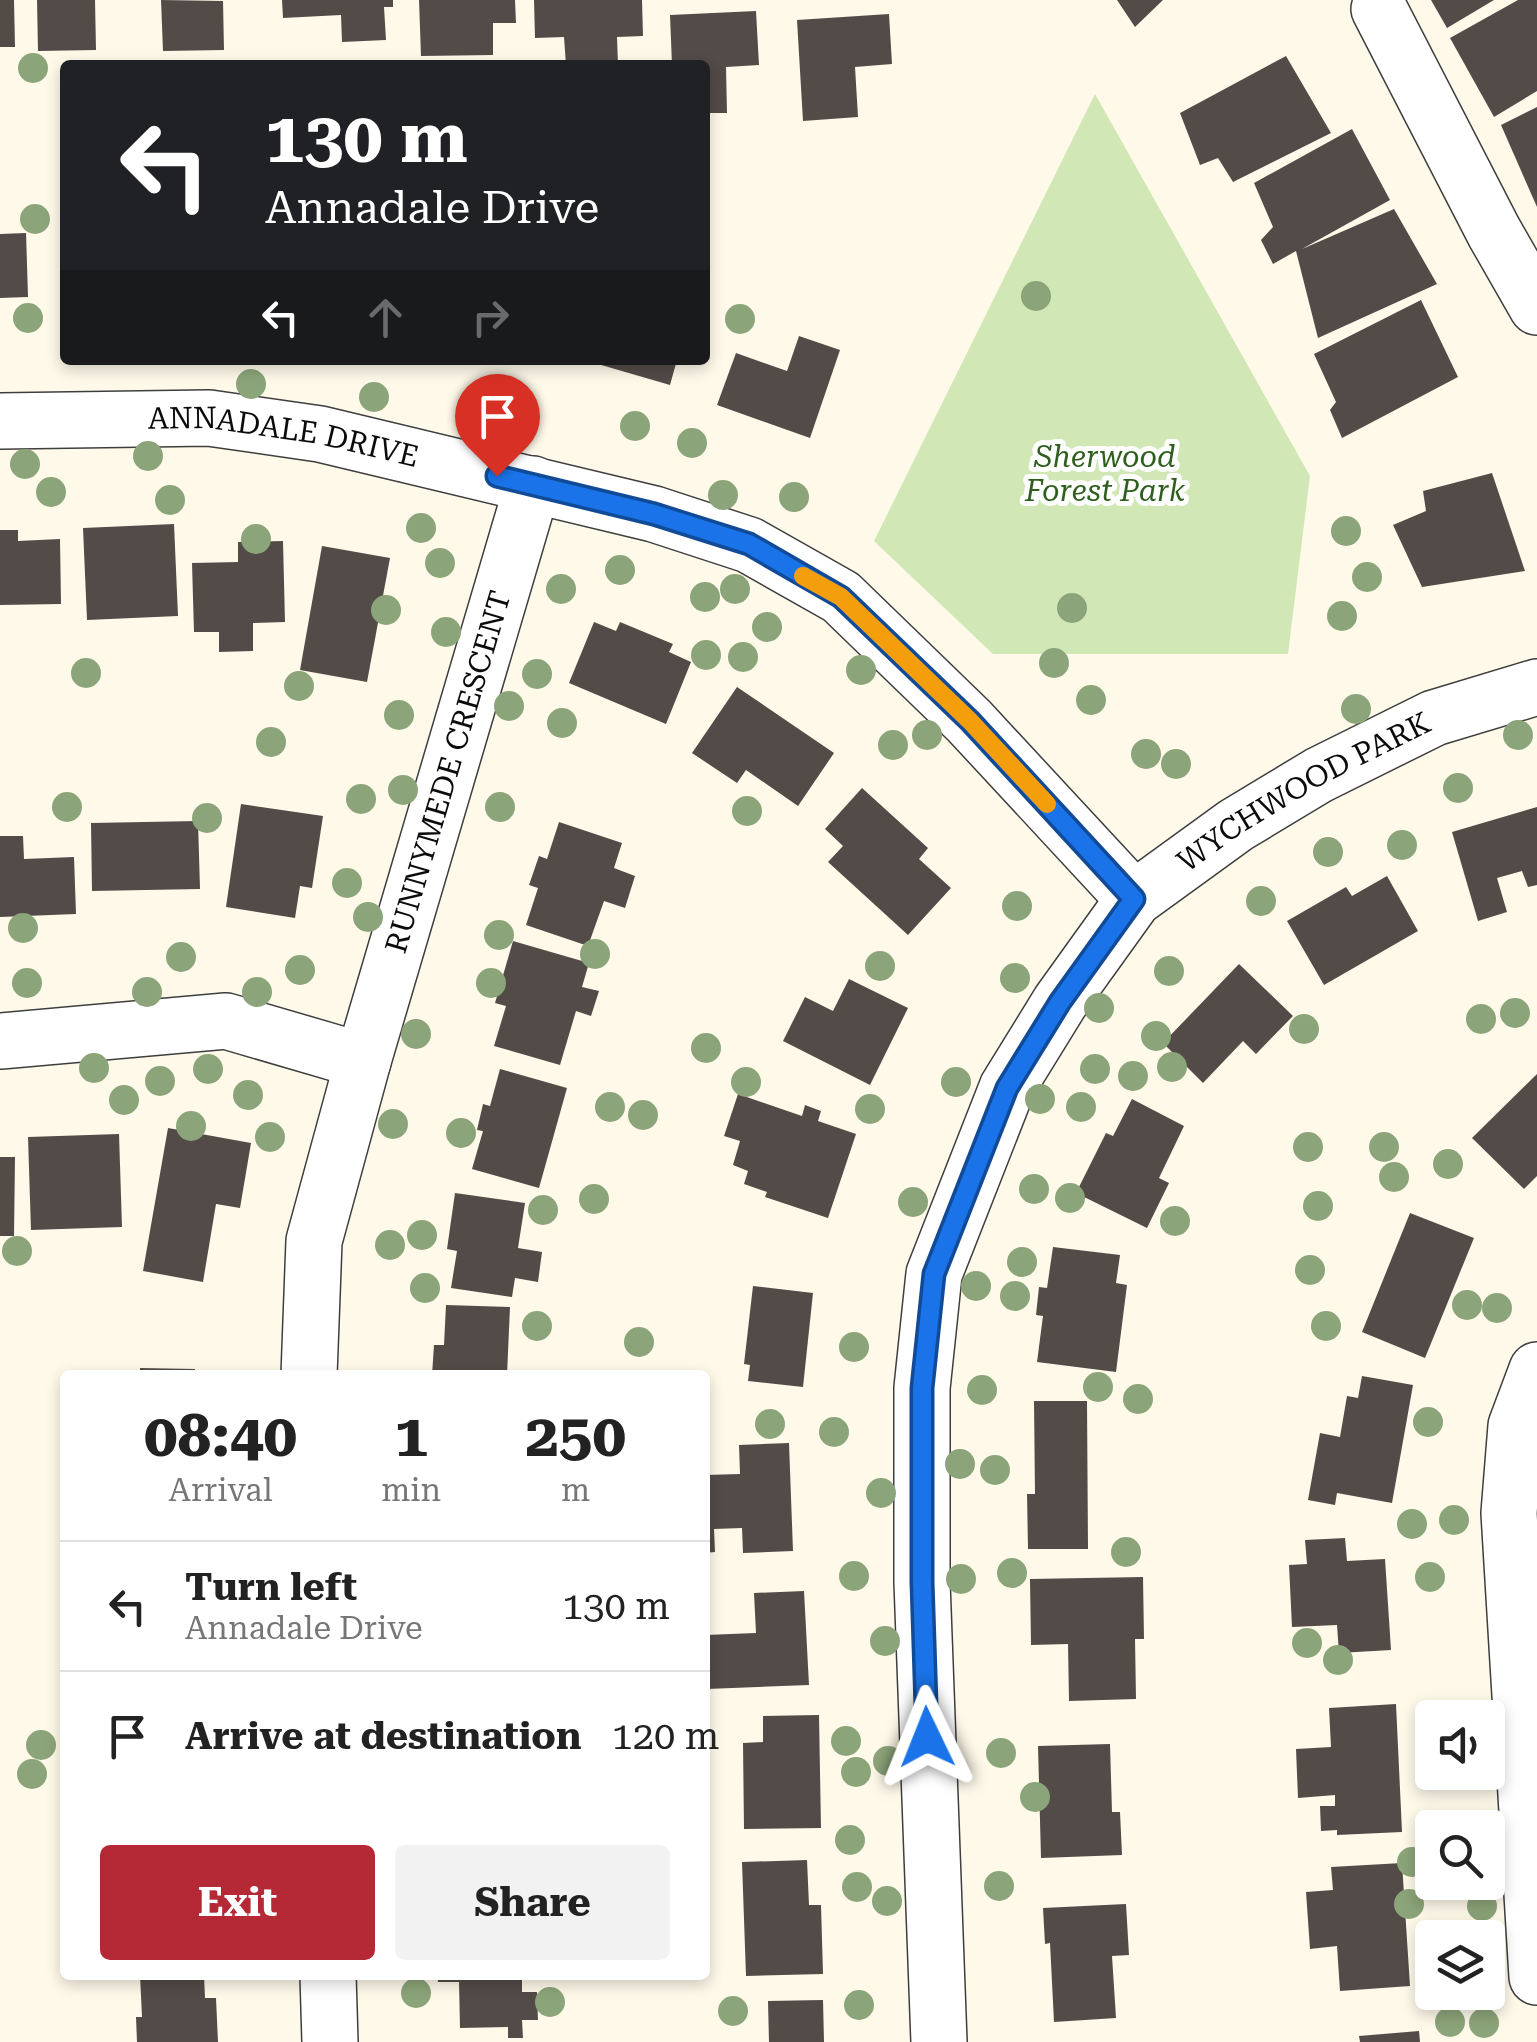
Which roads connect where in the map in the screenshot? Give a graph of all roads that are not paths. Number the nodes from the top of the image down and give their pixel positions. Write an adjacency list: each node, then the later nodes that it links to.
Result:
1 (1379, 9): 2 (street)
2 (1537, 308)
3 (0, 421): 4 (street, ANNADALE DRIVE)
4 (532, 484): 6 (street, ANNADALE DRIVE); 8 (street, RUNNYMEDE CRESCENT)
5 (1537, 687): 6 (street, WYCHWOOD PARK)
6 (1134, 899): 15 (street, WYCHWOOD PARK)
7 (0, 1041): 8 (street)
8 (363, 1061): 9 (street, RUNNYMEDE CRESCENT)
9 (309, 1370)
10 (1537, 1370): 11 (street)
11 (1532, 1805): 12 (street)
12 (1537, 1978)
13 (328, 1980): 14 (street)
14 (330, 2042)
15 (940, 2042)

